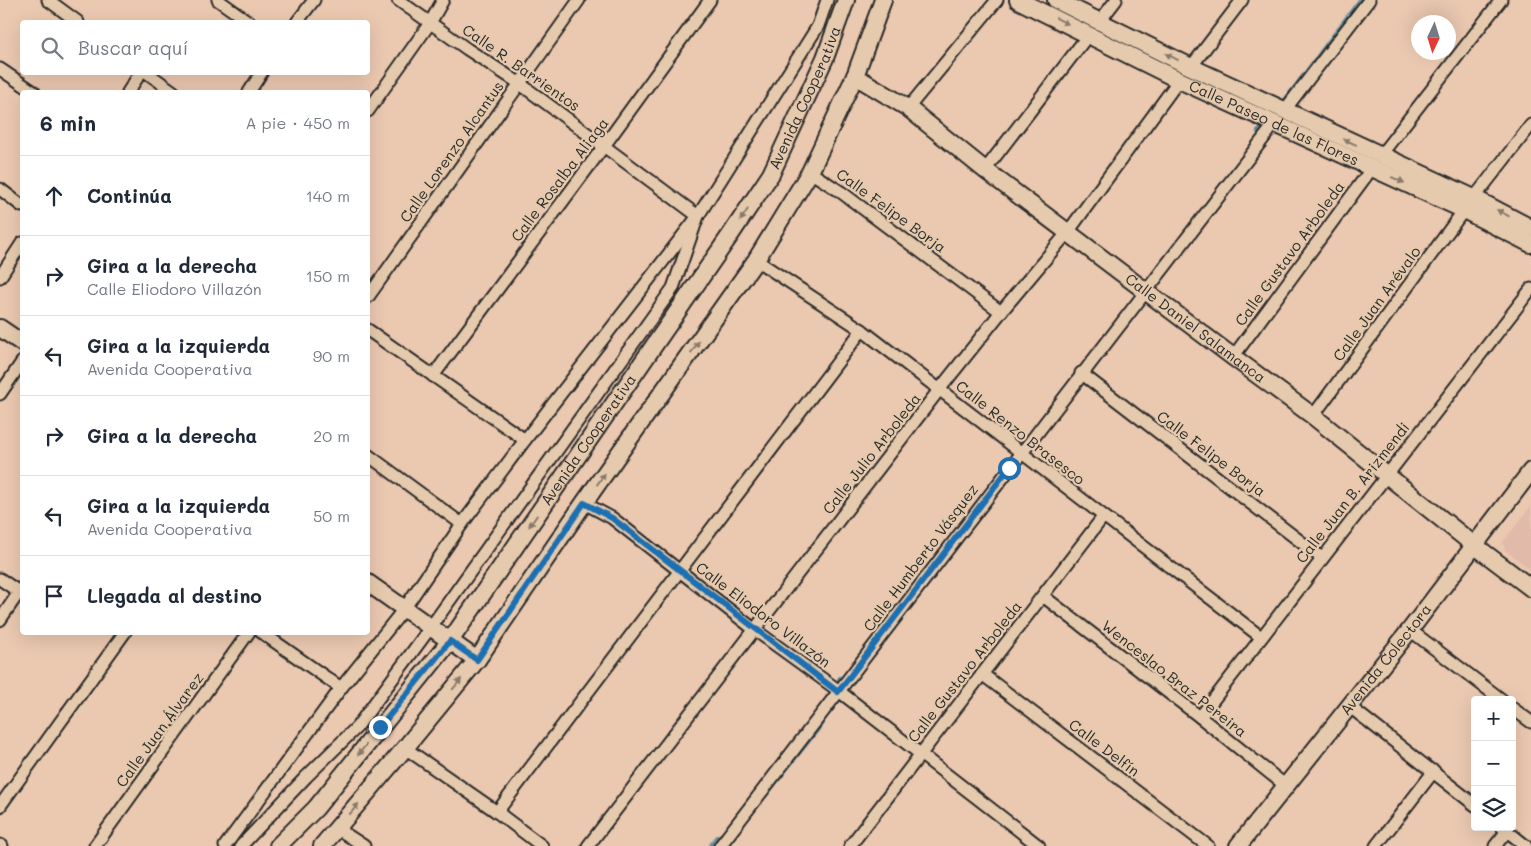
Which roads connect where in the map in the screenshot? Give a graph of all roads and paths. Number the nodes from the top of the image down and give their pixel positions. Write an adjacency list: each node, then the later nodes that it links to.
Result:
1 (48, 0): 18 (street)
2 (218, 0): 19 (street)
3 (314, 0): 20 (street)
4 (398, 0): 22 (street, Calle R. Barrientos)
5 (443, 0): 22 (street)
6 (579, 0): 31 (street, Calle Lorenzo Alcantus)
7 (710, 0): 40 (street, Calle Rosalba Aliaga)
8 (827, 0): 47 (street)
9 (846, 0): 95 (street, Avenida Cooperativa, one-way to 95)
10 (883, 0): 29 (street)
11 (997, 0): 37 (street)
12 (1018, 0): 23 (street, Calle Paseo de las Flores, one-way to 23)
13 (1056, 0): 21 (street, Calle Paseo de las Flores)
14 (1116, 0): 21 (street)
15 (1242, 0): 24 (street)
16 (1369, 0): 38 (street, Calle Humberto Vásquez)
17 (1501, 0): 41 (street, Calle Gustavo Arboleda)
18 (75, 20)
19 (246, 20)
20 (299, 20)
21 (1100, 21): 23 (street); 24 (street, Calle Paseo de las Flores, one-way to 21)
22 (430, 23): 31 (street, Calle R. Barrientos); 36 (street)
23 (1089, 34): 30 (street, Calle Paseo de las Flores); 42 (street)
24 (1191, 67): 30 (street); 38 (street, Calle Paseo de las Flores)
25 (0, 69): 32 (street)
26 (139, 75): 33 (street)
27 (150, 75): 34 (street)
28 (260, 75): 35 (street)
29 (855, 76): 37 (street, Calle Daniel Salamanca); 43 (street)
30 (1179, 80): 38 (street, Calle Paseo de las Flores); 49 (street, Calle Julio Arboleda)
31 (519, 83): 40 (street, Calle R. Barrientos); 56 (street, Calle Lorenzo Alcantus)
32 (31, 90)
33 (129, 90)
34 (171, 90)
35 (250, 90)
36 (370, 107)
37 (908, 108): 42 (street, Calle Daniel Salamanca)
38 (1280, 116): 41 (street, Calle Paseo de las Flores); 55 (street, Calle Humberto Vásquez)
39 (1531, 125): 46 (street, Calle Juan Arévalo)
40 (604, 146): 47 (street, Calle R. Barrientos); 65 (street, Calle Rosalba Aliaga)
41 (1376, 162): 46 (street, Calle Paseo de las Flores); 62 (street, Calle Gustavo Arboleda)
42 (985, 170): 49 (street, Calle Daniel Salamanca)
43 (810, 172): 52 (street); 57 (street, Calle Felipe Borja)
44 (0, 189): 45 (street)
45 (20, 204)
46 (1469, 204): 48 (street, Calle Paseo de las Flores, one-way to 46); 50 (street, Calle Paseo de las Flores); 68 (street, Calle Juan Arévalo)
47 (698, 216): 69 (street); 88 (street)
48 (1531, 228)
49 (1068, 232): 55 (street, Calle Daniel Salamanca); 57 (street, Calle Julio Arboleda)
50 (1531, 244)
51 (20, 246): 53 (street)
52 (756, 260): 59 (street, Calle Renzo Brasesco); 74 (street, one-way to 52)
53 (0, 277)
54 (1531, 289): 73 (street, Calle Juan B. Arizmendi)
55 (1147, 291): 62 (street, Calle Daniel Salamanca); 64 (street, Calle Humberto Vásquez)
56 (370, 294)
57 (1001, 312): 66 (street, Calle Julio Arboleda)
58 (0, 328): 61 (street)
59 (862, 330): 66 (street, Calle Renzo Brasesco); 79 (street)
60 (370, 331): 65 (street)
61 (20, 342)
62 (1233, 358): 68 (street, Calle Daniel Salamanca)
63 (20, 365): 67 (street)
64 (1081, 374): 70 (street, Calle Humberto Vásquez); 78 (street, Calle Felipe Borja)
65 (433, 376): 69 (street)
66 (940, 390): 70 (street, Calle Renzo Brasesco); 89 (street, Calle Julio Arboleda)
67 (0, 394)
68 (1313, 416): 73 (street, Calle Daniel Salamanca)
69 (525, 440): 76 (street)
70 (1021, 453): 75 (street, Calle Renzo Brasesco); 99 (street, Calle Humberto Vásquez)
71 (370, 456): 76 (street)
72 (1531, 471): 77 (street, Avenida Colectora)
73 (1386, 475): 77 (street, Calle Daniel Salamanca); 78 (street, Calle Juan B. Arizmendi)
74 (584, 503): 79 (street, Calle Eliodoro Villazón); 96 (street)
75 (1103, 517): 85 (street, Calle Gustavo Arboleda); 94 (street, Calle Renzo Brasesco)
76 (462, 524): 86 (street)
77 (1474, 545): 82 (street, Calle Daniel Salamanca); 90 (street, Avenida Colectora)
78 (1322, 558): 94 (street, Calle Juan B. Arizmendi)
79 (679, 570): 89 (street, Calle Eliodoro Villazón); 111 (street)
80 (0, 579): 83 (street)
81 (370, 584): 86 (street)
82 (1531, 588)
83 (20, 589)
84 (20, 591): 87 (street)
85 (1043, 596): 97 (street, Calle Gustavo Arboleda); 103 (street, Wenceslao Braz Pereira)
86 (404, 609): 88 (street); 98 (street)
87 (0, 620)
88 (430, 628): 95 (street); 118 (street)
89 (756, 630): 99 (street, Calle Eliodoro Villazón); 123 (street, Calle Julio Arboleda)
90 (1410, 630): 100 (street); 101 (street, Avenida Colectora)
91 (123, 635): 110 (street)
92 (247, 635): 116 (street, Calle Juan Álvarez)
93 (266, 635): 98 (street)
94 (1261, 637): 103 (street, Calle Juan B. Arizmendi)
95 (450, 641): 96 (street); 119 (street, Avenida Cooperativa, one-way to 119)
96 (477, 660): 105 (street, one-way to 96)
97 (982, 674): 106 (street, Calle Gustavo Arboleda); 127 (street, Calle Delfín)
98 (341, 688): 117 (street)
99 (838, 692): 106 (street, Calle Eliodoro Villazón); 124 (street, Calle Humberto Vásquez)
100 (1497, 696)
101 (1349, 706): 107 (street); 108 (street, Avenida Colectora)
102 (1516, 711): 104 (street)
103 (1200, 717): 108 (street, Wenceslao Braz Pereira)
104 (1531, 722)
105 (405, 748): 111 (street); 112 (street, one-way to 105)
106 (920, 755): 115 (street, Calle Gustavo Arboleda); 126 (street, Calle Eliodoro Villazón)
107 (1434, 771): 109 (street); 129 (street)
108 (1286, 786): 128 (street, Avenida Colectora)
109 (1471, 802)
110 (0, 806)
111 (497, 812): 122 (street)
112 (338, 829): 120 (street); 121 (street)
113 (1503, 831): 130 (street)
114 (1507, 831): 131 (street)
115 (853, 842): 125 (street)
116 (95, 846)
117 (225, 846)
118 (241, 846)
119 (278, 846)
120 (322, 846)
121 (364, 846)
122 (542, 846)
123 (588, 846)
124 (720, 846)
125 (865, 846)
126 (1039, 846)
127 (1208, 846)
128 (1238, 846)
129 (1376, 846)
130 (1495, 846)
131 (1526, 846)

